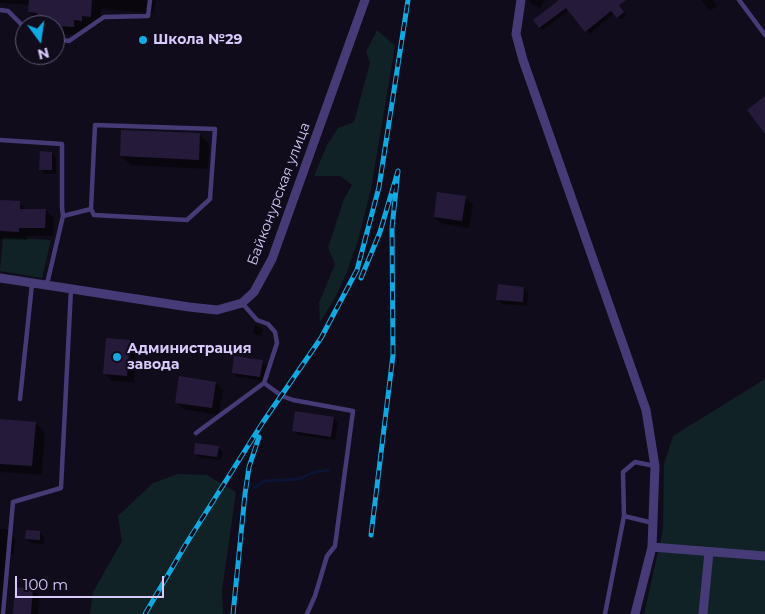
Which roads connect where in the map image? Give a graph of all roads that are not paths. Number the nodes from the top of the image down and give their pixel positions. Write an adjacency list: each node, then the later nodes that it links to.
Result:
1 (150, 0): 8 (lane)
2 (365, 0): 16 (street, Байконурская улица)
3 (521, 0): 20 (street)
4 (739, 0): 7 (lane)
5 (0, 10): 6 (lane)
6 (15, 18)
7 (765, 35)
8 (65, 40)
9 (0, 140): 11 (lane)
10 (91, 208): 10 (lane); 11 (lane)
11 (63, 216): 14 (lane)
12 (0, 278): 13 (street)
13 (32, 282): 14 (street); 18 (lane)
14 (47, 284): 15 (street)
15 (71, 288): 16 (street); 26 (lane)
16 (242, 303): 17 (lane)
17 (264, 383): 19 (lane); 27 (lane)
18 (20, 399)
19 (196, 433)
20 (655, 466): 21 (lane); 22 (street)
21 (624, 516): 22 (lane); 28 (lane)
22 (653, 522): 23 (street)
23 (652, 547): 24 (street); 29 (street)
24 (709, 552): 25 (street); 30 (street)
25 (765, 556)
26 (3, 614)
27 (307, 614)
28 (605, 614)
29 (635, 614)
30 (703, 614)

